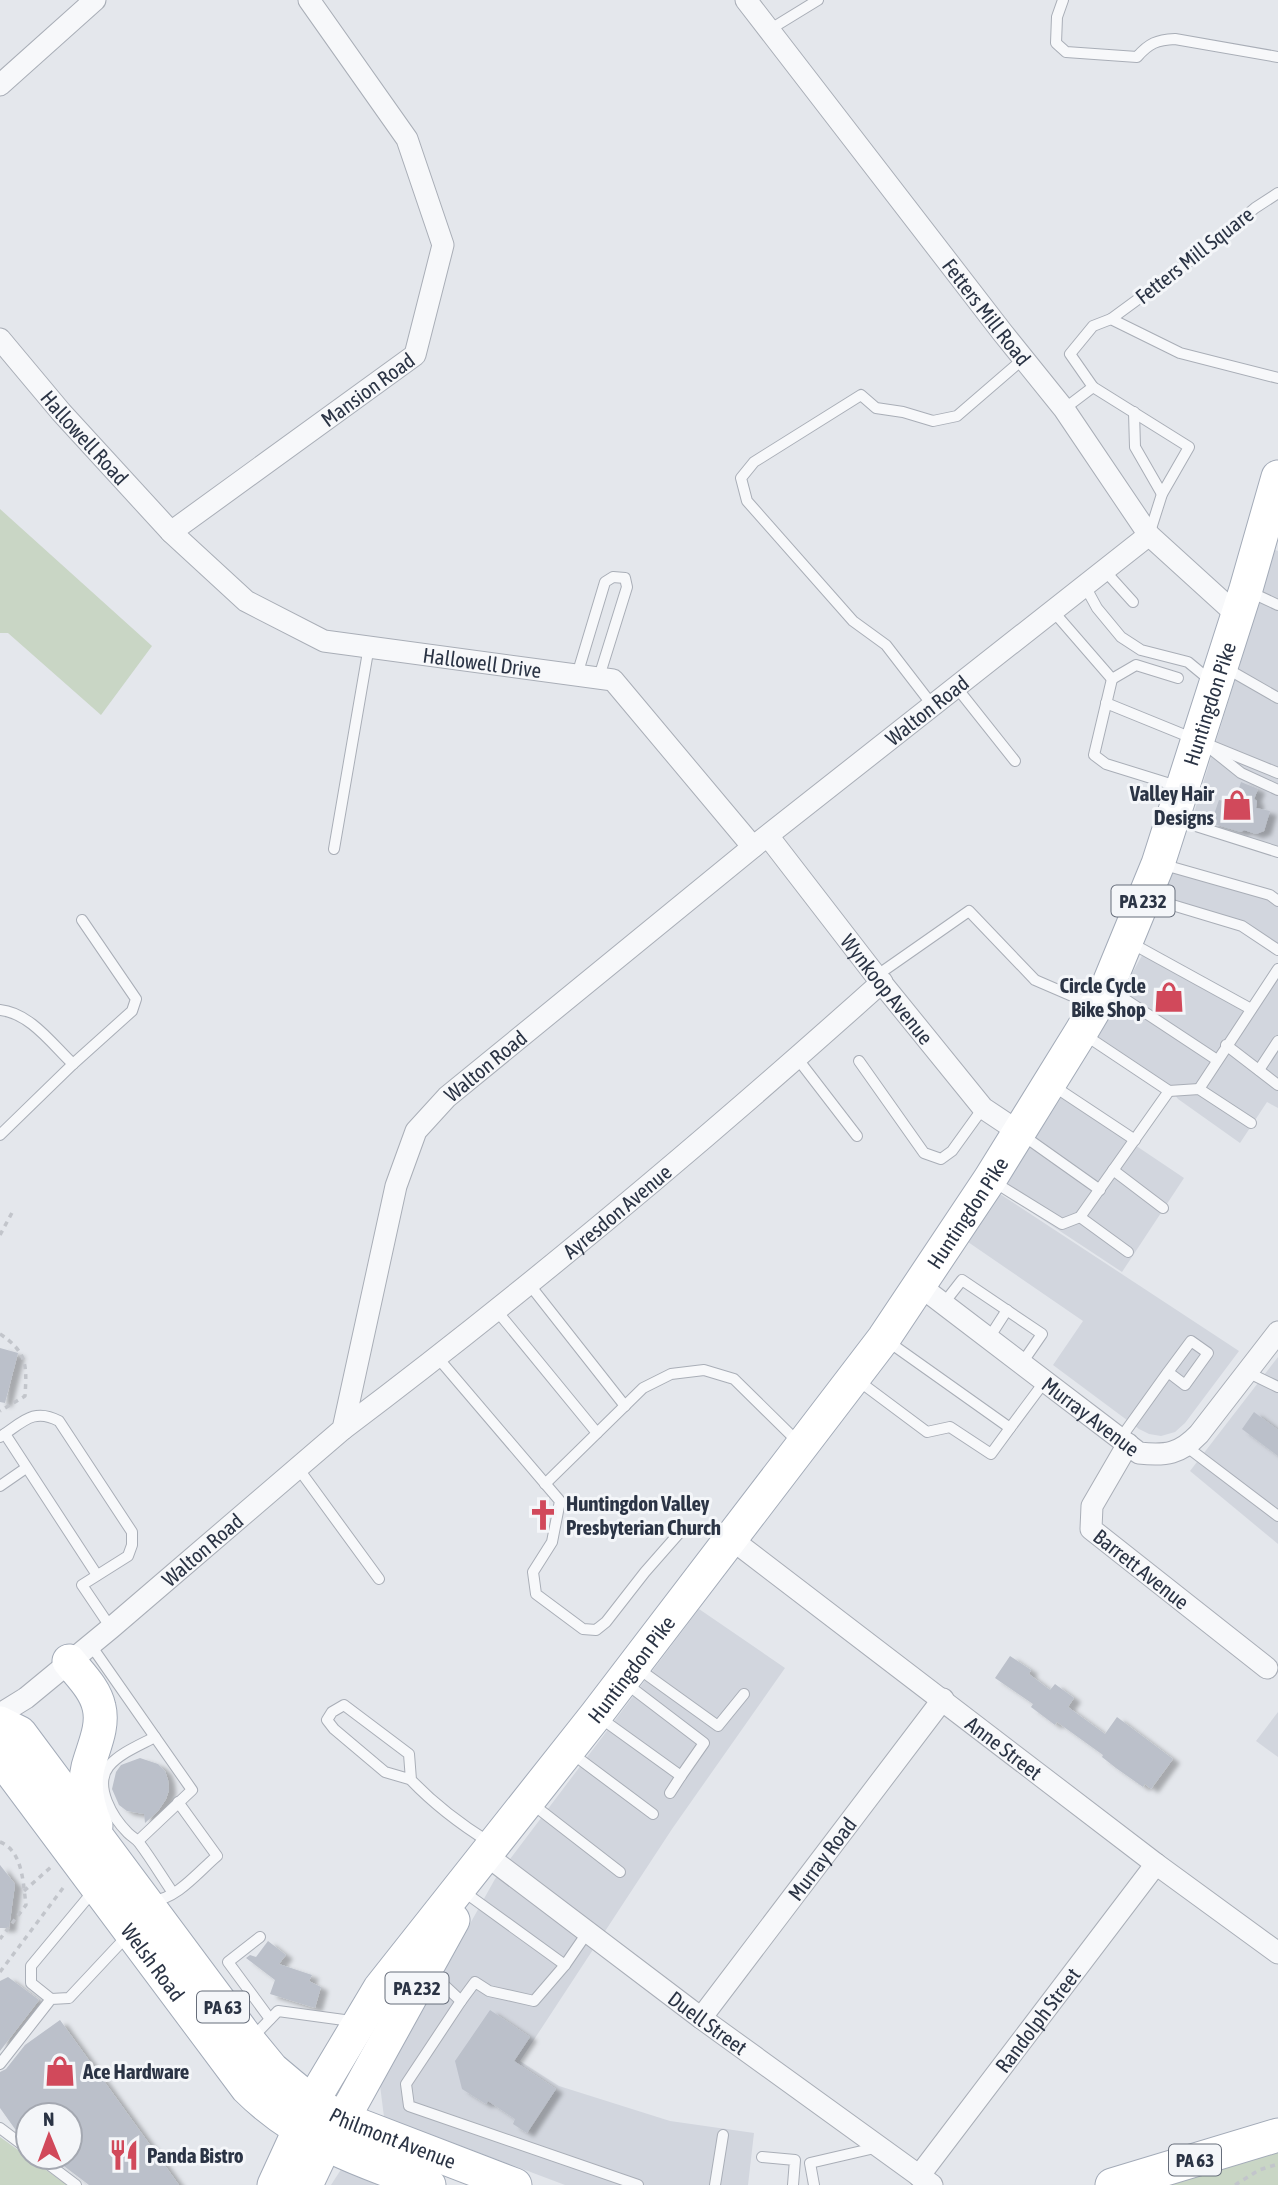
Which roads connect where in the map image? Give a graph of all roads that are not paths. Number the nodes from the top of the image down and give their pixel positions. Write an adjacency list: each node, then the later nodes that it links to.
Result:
1 (95, 0): 8 (street)
2 (309, 0): 19 (street, Mansion Road)
3 (746, 0): 6 (street, Fetters Mill Road)
4 (818, 0): 6 (lane)
5 (1063, 0): 7 (lane)
6 (769, 30): 12 (street, Fetters Mill Road)
7 (1278, 57)
8 (0, 85)
9 (1278, 193): 10 (lane, Fetters Mill Square)
10 (1111, 319): 13 (lane, Fetters Mill Square); 14 (lane, Fetters Mill Square)
11 (0, 339): 19 (street, Hallowell Road)
12 (1023, 359): 15 (street, Fetters Mill Road); 36 (lane)
13 (1278, 378)
14 (1093, 387): 15 (lane); 16 (lane)
15 (1064, 410): 20 (street, Fetters Mill Road)
16 (1134, 412): 18 (lane); 18 (lane)
17 (1277, 484): 24 (main road, Huntingdon Pike / PA 232)
18 (1162, 494): 20 (lane)
19 (171, 532): 27 (street, Hallowell Drive)
20 (1149, 535): 21 (street, Walton Road); 24 (street, Fetters Mill Road)
21 (1105, 570): 22 (street, Walton Road); 23 (lane)
22 (1085, 586): 26 (street, Walton Road); 29 (lane)
23 (1133, 602)
24 (1241, 602): 25 (lane); 29 (main road, Huntingdon Pike / PA 232)
25 (1278, 605)
26 (1053, 611): 32 (lane); 33 (street, Walton Road)
27 (369, 646): 28 (street, Hallowell Drive); 43 (lane)
28 (577, 675): 30 (street, Hallowell Drive); 30 (lane)
29 (1219, 675): 34 (lane); 37 (main road, Huntingdon Pike / PA 232)
30 (598, 677): 42 (street, Hallowell Drive)
31 (1178, 678): 32 (lane)
32 (1112, 679): 35 (lane)
33 (957, 688): 36 (street, Walton Road); 38 (lane)
34 (1278, 698)
35 (1106, 703): 37 (lane); 41 (lane)
36 (933, 706): 42 (street, Walton Road)
37 (1198, 739): 39 (lane); 40 (lane); 41 (main road, Huntingdon Pike / PA 232)
38 (1016, 761)
39 (1278, 773)
40 (1278, 790)
41 (1178, 803): 44 (lane); 45 (main road, Huntingdon Pike / PA 232)
42 (760, 842): 52 (street, Wynkoop Avenue); 95 (street, Walton Road)
43 (334, 849)
44 (1278, 852)
45 (1158, 864): 46 (main road, Huntingdon Pike / PA 232); 47 (lane)
46 (1145, 897): 49 (main road, Huntingdon Pike / PA 232); 50 (lane)
47 (1278, 901)
48 (82, 920): 61 (lane)
49 (1127, 941): 53 (main road, Huntingdon Pike / PA 232); 54 (lane)
50 (1278, 950)
51 (1277, 974): 54 (lane)
52 (879, 979): 53 (lane); 58 (street, Ayresdon Avenue); 67 (street, Wynkoop Avenue)
53 (1094, 1009): 59 (lane); 63 (main road, Huntingdon Pike / PA 232); 66 (lane)
54 (1251, 1009): 57 (lane)
55 (0, 1010): 61 (lane)
56 (1278, 1041): 62 (lane)
57 (1226, 1045): 59 (lane); 62 (lane)
58 (797, 1058): 71 (lane); 79 (street, Ayresdon Avenue)
59 (1217, 1060): 65 (lane)
60 (859, 1061): 67 (lane)
61 (73, 1064): 70 (lane)
62 (1259, 1070): 64 (lane)
63 (1049, 1084): 69 (main road, Huntingdon Pike / PA 232); 72 (lane)
64 (1278, 1085)
65 (1199, 1089): 66 (lane); 68 (lane)
66 (1169, 1091): 72 (lane)
67 (983, 1108): 69 (street, Wynkoop Avenue)
68 (1251, 1123)
69 (1019, 1132): 74 (main road, Huntingdon Pike / PA 232); 75 (lane)
70 (0, 1135)
71 (857, 1136)
72 (1135, 1140): 73 (lane)
73 (1113, 1170): 75 (lane); 76 (lane)
74 (989, 1179): 77 (lane); 80 (main road, Huntingdon Pike / PA 232)
75 (1100, 1190): 77 (lane)
76 (1163, 1208)
77 (1080, 1217): 78 (lane)
78 (1128, 1252)
79 (529, 1284): 82 (street, Ayresdon Avenue); 93 (lane)
80 (932, 1295): 81 (lane); 84 (main road, Huntingdon Pike / PA 232); 85 (street, Murray Avenue)
81 (1007, 1310): 85 (lane); 87 (lane)
82 (497, 1311): 86 (street, Ayresdon Avenue); 96 (lane)
83 (1278, 1332): 89 (street)
84 (884, 1338): 90 (main road, Huntingdon Pike / PA 232); 94 (lane)
85 (989, 1338): 87 (street, Murray Avenue)
86 (438, 1357): 95 (street, Ayresdon Avenue); 103 (lane)
87 (1022, 1363): 91 (street, Murray Avenue)
88 (1168, 1372): 98 (lane)
89 (1247, 1372): 92 (lane); 100 (street)
90 (853, 1378): 94 (lane); 99 (main road, Huntingdon Pike / PA 232)
91 (1045, 1381): 94 (lane); 98 (street, Murray Avenue)
92 (1278, 1387)
93 (625, 1406): 96 (lane); 99 (lane)
94 (1010, 1428)
95 (343, 1429): 102 (street, Walton Road)
96 (597, 1433): 103 (lane)
97 (2, 1436): 101 (lane); 107 (lane)
98 (1124, 1441): 100 (street, Murray Avenue); 111 (street, Barrett Avenue)
99 (802, 1445): 106 (main road, Huntingdon Pike / PA 232)
100 (1187, 1447): 105 (lane)
101 (26, 1468): 104 (lane); 107 (lane)
102 (298, 1468): 108 (lane); 109 (street, Walton Road)
103 (545, 1484): 106 (lane)
104 (0, 1486)
105 (1278, 1516)
106 (730, 1538): 112 (main road, Huntingdon Pike / PA 232); 114 (street, Anne Street)
107 (97, 1576): 109 (lane)
108 (379, 1579)
109 (111, 1628): 110 (street, Walton Road)
110 (79, 1653): 115 (street, Walton Road); 118 (lane); 128 (main road)
111 (1267, 1668)
112 (628, 1673): 113 (lane); 116 (main road, Huntingdon Pike / PA 232); 121 (lane)
113 (744, 1694)
114 (943, 1699): 130 (street, Anne Street); 142 (street, Murray Road)
115 (0, 1714)
116 (596, 1715): 119 (main road, Huntingdon Pike / PA 232); 121 (lane)
117 (0, 1723): 128 (main road, Welsh Road / PA 63)
118 (155, 1737): 125 (lane); 127 (lane)
119 (568, 1751): 124 (main road, Huntingdon Pike / PA 232); 126 (lane)
120 (0, 1757): 132 (main road, Welsh Road / PA 63)
121 (681, 1776): 123 (lane)
122 (411, 1780): 122 (lane); 129 (lane)
123 (670, 1793)
124 (528, 1801): 129 (main road, Huntingdon Pike / PA 232); 131 (lane)
125 (178, 1802): 127 (lane); 134 (lane)
126 (653, 1814)
127 (138, 1841): 134 (lane)
128 (103, 1844): 134 (main road, Welsh Road / PA 63)
129 (490, 1851): 133 (main road, Huntingdon Pike / PA 232); 135 (street, Duell Street); 143 (main road, Huntingdon Pike / PA 232)
130 (1156, 1864): 137 (street, Anne Street); 152 (street, Randolph Street)
131 (620, 1872)
132 (84, 1881): 134 (main road, Welsh Road / PA 63); 140 (lane)
133 (467, 1894): 138 (lane); 139 (main road, Huntingdon Pike / PA 232)
134 (145, 1912): 140 (lane); 144 (main road, Welsh Road / PA 63); 146 (main road, Welsh Road / PA 63)
135 (587, 1933): 138 (lane); 142 (street, Duell Street)
136 (260, 1937): 144 (lane)
137 (1278, 1953)
138 (565, 1965): 141 (lane)
139 (427, 1971): 141 (lane); 146 (main road, Huntingdon Pike / PA 232)
140 (51, 1999): 145 (lane)
141 (461, 2001): 158 (lane)
142 (701, 2018): 149 (street, Duell Street)
143 (355, 2029): 144 (lane); 146 (main road, Huntingdon Pike / PA 232)
144 (259, 2030): 146 (main road, Welsh Road / PA 63)
145 (0, 2064)
146 (320, 2124): 153 (main road, Philmont Avenue / PA 63); 155 (main road, Huntingdon Pike / PA 232); 156 (main road, Huntingdon Pike / PA 232); 157 (main road, Philmont Avenue / PA 63)
147 (723, 2135): 159 (lane)
148 (1278, 2135): 162 (main road, PA 63)
149 (879, 2147): 152 (street, Duell Street); 161 (lane)
150 (762, 2157): 160 (lane)
151 (58, 2171): 154 (lane)
152 (925, 2180)
153 (423, 2184)
154 (76, 2185)
155 (274, 2185)
156 (306, 2185)
157 (514, 2185)
158 (638, 2185)
159 (715, 2185)
160 (793, 2185)
161 (814, 2185)
162 (1112, 2185)

